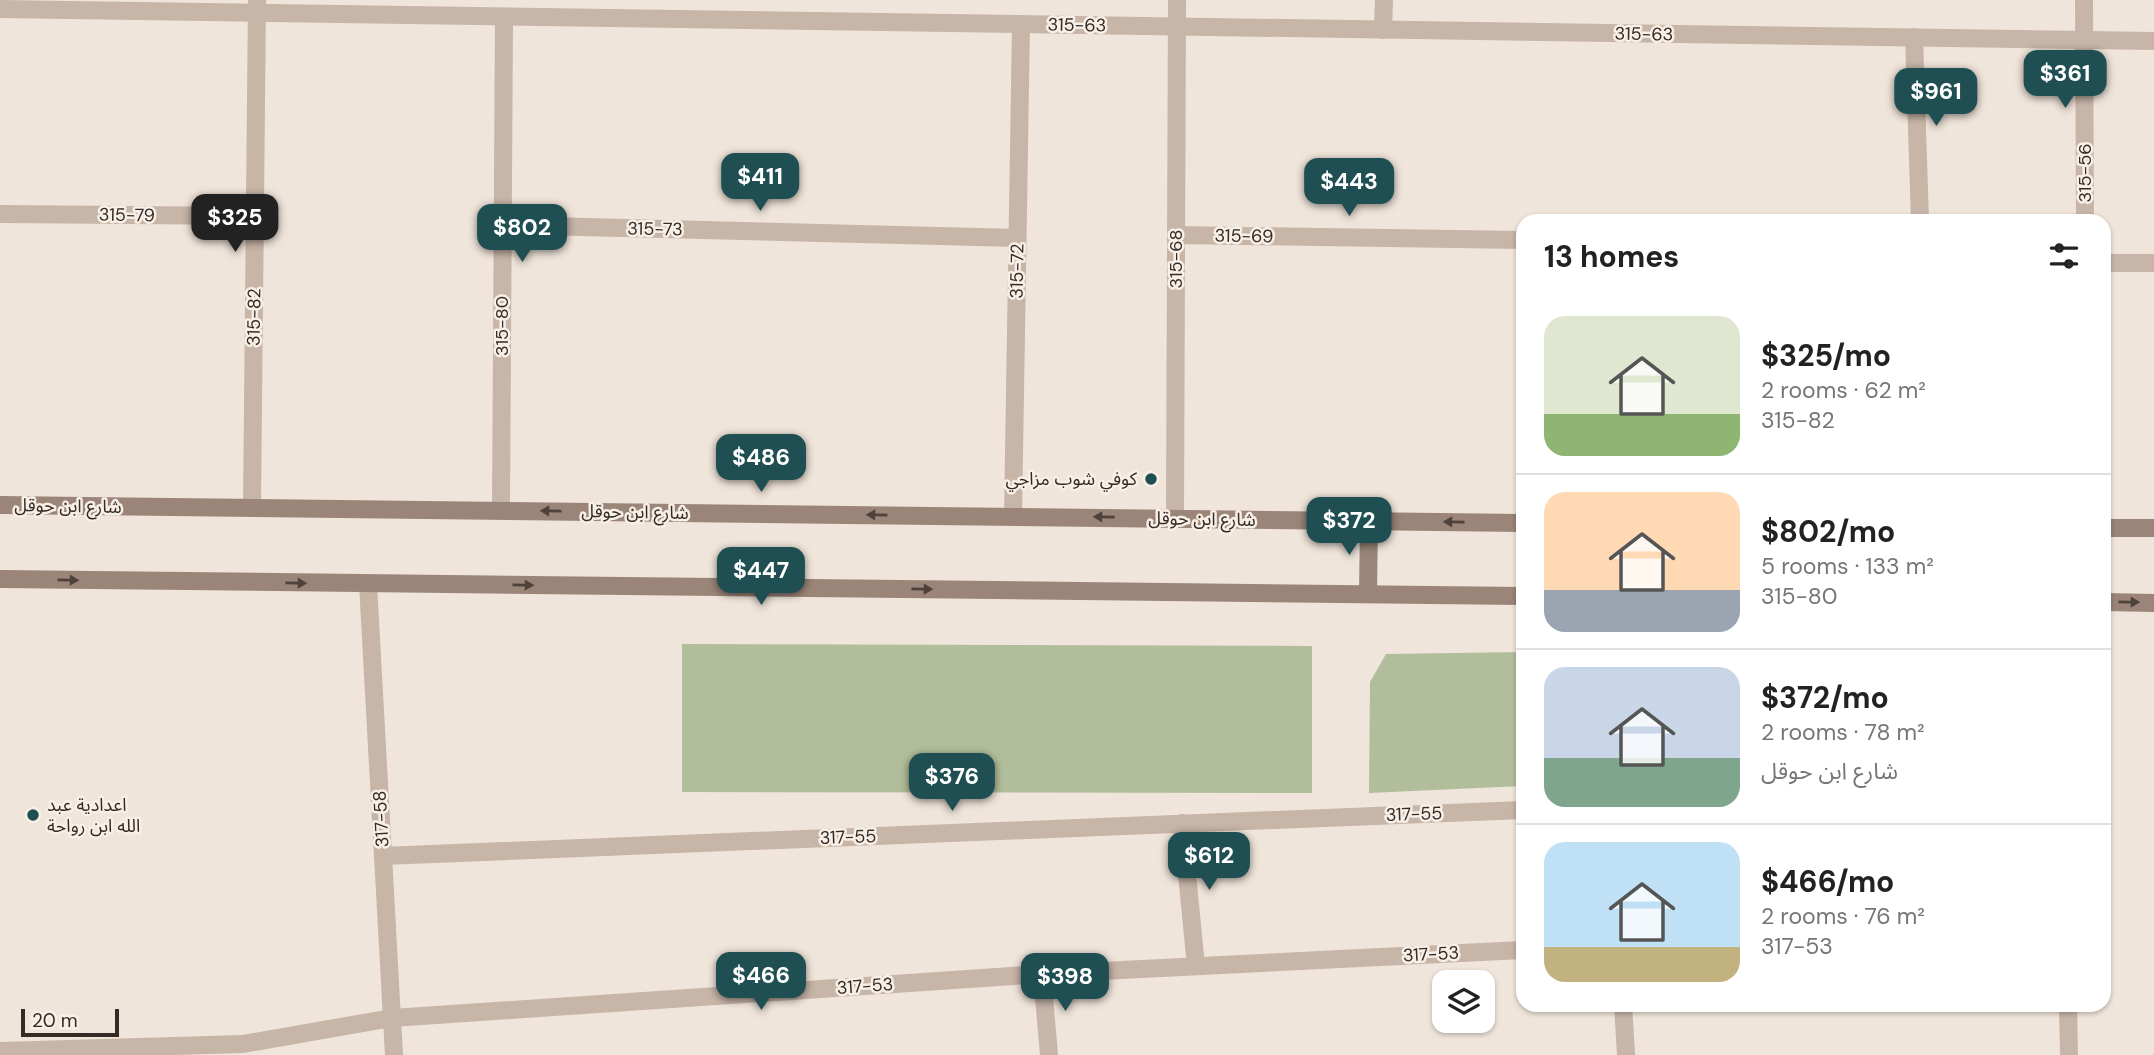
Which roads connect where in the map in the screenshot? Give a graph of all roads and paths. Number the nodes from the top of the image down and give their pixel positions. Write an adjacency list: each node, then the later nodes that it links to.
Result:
1 (1177, 0): 9 (street, 315-68)
2 (1384, 0): 10 (street)
3 (2084, 0): 12 (street, 315-56)
4 (20, 5): 5 (street, 315-63); 6 (street, 315-63)
5 (257, 7): 7 (street, 315-63); 17 (street, 315-82)
6 (0, 9)
7 (503, 17): 8 (street, 315-63); 18 (street, 315-80)
8 (1021, 25): 9 (street, 315-63); 20 (street, 315-72)
9 (1177, 27): 10 (street, 315-63); 19 (street, 315-68)
10 (1383, 30): 11 (street, 315-63)
11 (1914, 37): 12 (street, 315-63); 15 (street)
12 (2084, 40): 13 (street, 315-63); 16 (street, 315-56)
13 (2154, 41)
14 (0, 214): 17 (street, 315-79)
15 (1920, 214)
16 (2085, 214)
17 (255, 216): 25 (street, 315-82)
18 (503, 225): 20 (street, 315-73); 26 (street, 315-80)
19 (1176, 235): 21 (street, 315-69); 28 (street, 315-68)
20 (1017, 238): 27 (street, 315-72)
21 (1516, 240)
22 (2111, 263): 23 (street)
23 (2154, 263)
24 (0, 505): 25 (street, شارع ابن حوقل)
25 (252, 508): 26 (street, شارع ابن حوقل)
26 (501, 510): 27 (street, شارع ابن حوقل, one-way to 26)
27 (1013, 516): 28 (street, شارع ابن حوقل, one-way to 27)
28 (1175, 518): 29 (street, شارع ابن حوقل)
29 (1369, 521): 30 (street, شارع ابن حوقل, one-way to 29); 35 (street)
30 (1516, 523)
31 (2111, 528): 32 (street)
32 (2154, 528)
33 (0, 579): 34 (street, one-way to 34)
34 (368, 584): 35 (street, one-way to 35); 41 (street, 317-58)
35 (1368, 594): 36 (street)
36 (1516, 596)
37 (2111, 602): 38 (street, one-way to 38)
38 (2154, 603)
39 (1516, 810): 40 (street, 317-55)
40 (1182, 823): 41 (street, 317-55); 43 (street)
41 (383, 856): 47 (street, 317-58)
42 (1516, 950): 43 (street, 317-53)
43 (1196, 965): 44 (street, 317-53)
44 (1042, 974): 47 (street, 317-53); 50 (street)
45 (1623, 1012): 51 (street)
46 (2068, 1012): 52 (street)
47 (392, 1018): 48 (street, 317-53); 49 (street, 317-58)
48 (0, 1051)
49 (394, 1055)
50 (1049, 1055)
51 (1626, 1055)
52 (2069, 1055)

